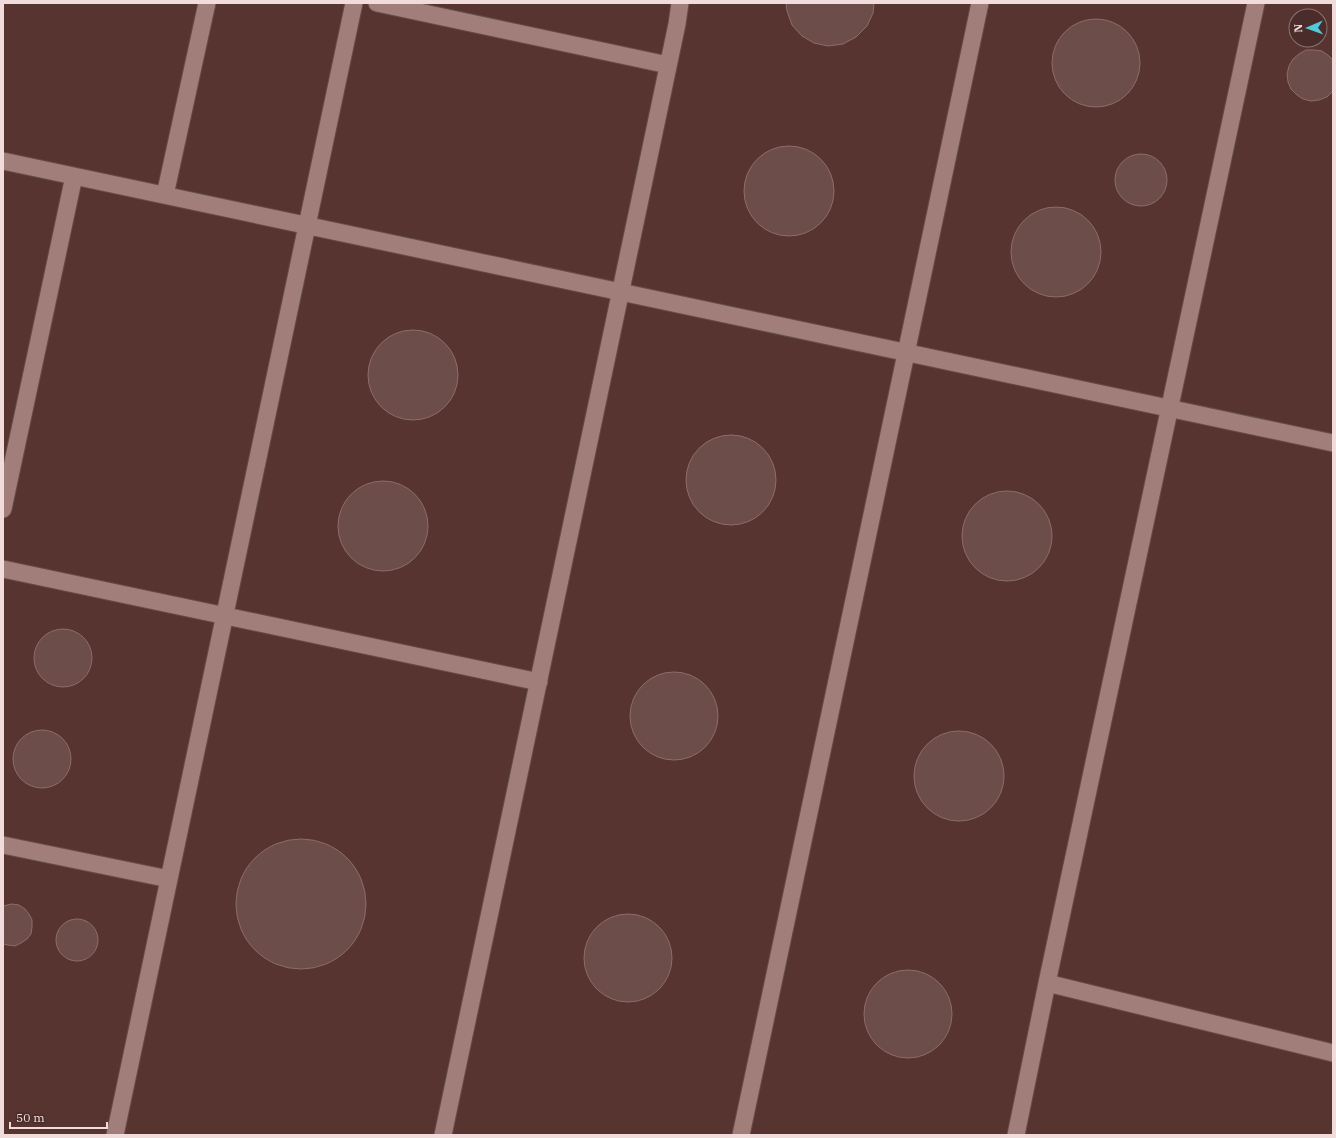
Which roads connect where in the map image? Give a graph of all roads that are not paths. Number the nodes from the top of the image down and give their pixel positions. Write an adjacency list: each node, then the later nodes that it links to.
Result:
1 (207, 3): 10 (lane)
2 (354, 3): 11 (lane)
3 (377, 3): 7 (lane)
4 (680, 3): 7 (lane)
5 (980, 3): 13 (lane)
6 (1256, 3): 14 (lane)
7 (668, 65): 12 (lane)
8 (3, 161): 9 (lane)
9 (74, 176): 10 (lane); 16 (lane)
10 (165, 195): 11 (lane)
11 (307, 225): 12 (lane); 18 (lane)
12 (620, 292): 13 (lane); 19 (lane)
13 (906, 352): 14 (lane); 26 (lane)
14 (1169, 408): 15 (lane); 22 (lane)
15 (1333, 443)
16 (3, 510)
17 (3, 570): 18 (lane)
18 (224, 616): 19 (lane); 21 (lane)
19 (538, 682): 25 (lane)
20 (3, 845): 21 (lane)
21 (169, 879): 24 (lane)
22 (1047, 983): 23 (lane); 27 (lane)
23 (1333, 1053)
24 (115, 1135)
25 (443, 1135)
26 (741, 1135)
27 (1016, 1135)

